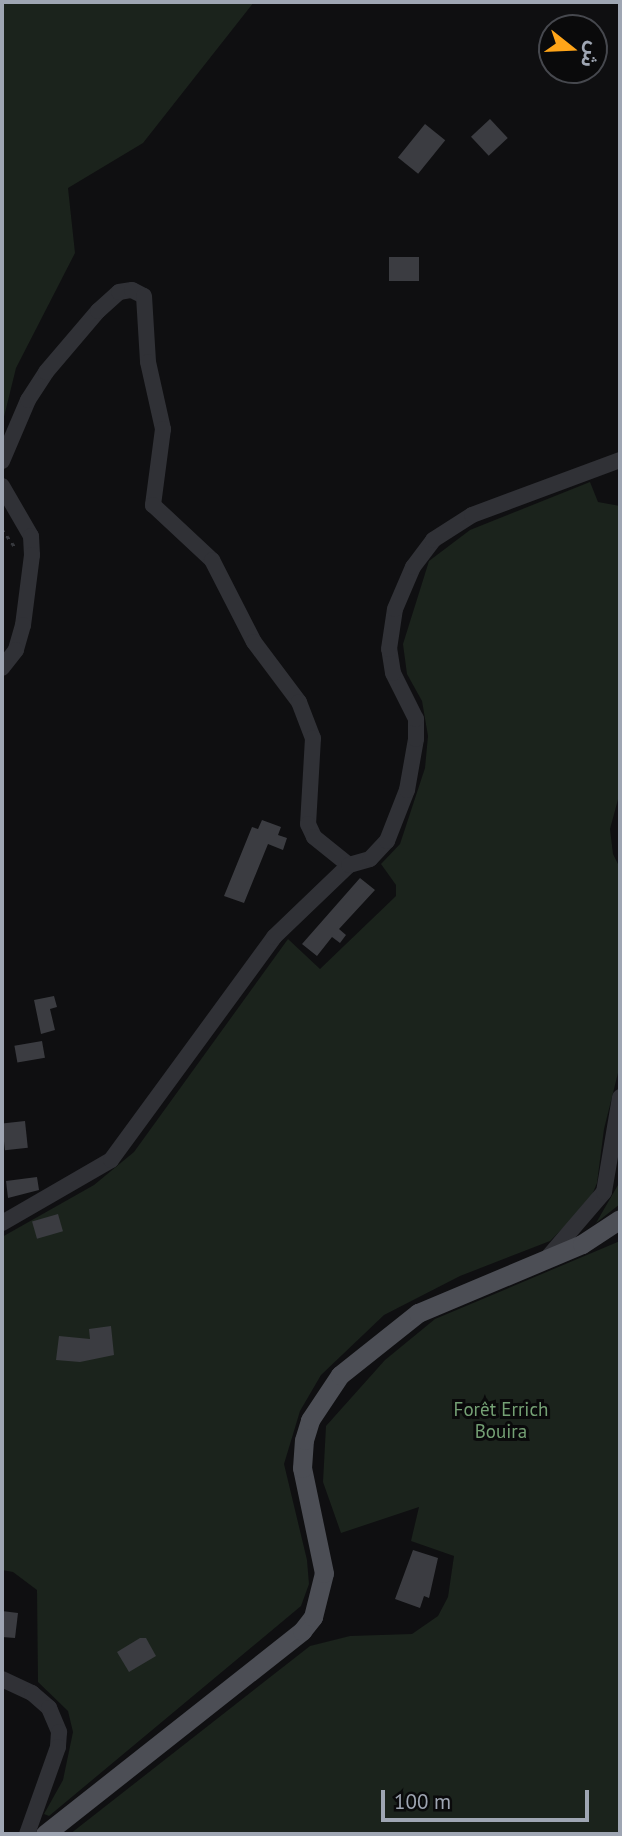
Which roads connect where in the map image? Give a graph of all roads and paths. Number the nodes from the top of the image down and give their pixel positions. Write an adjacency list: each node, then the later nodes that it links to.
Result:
1 (620, 460): 7 (street)
2 (2, 461): 7 (street)
3 (2, 485): 5 (street)
4 (2, 529): 5 (path)
5 (32, 555): 6 (street)
6 (2, 668)
7 (349, 865): 10 (street)
8 (620, 1097): 11 (street)
9 (620, 1219): 11 (main road)
10 (2, 1223)
11 (549, 1256): 14 (main road)
12 (2, 1679): 13 (street)
13 (27, 1834)
14 (45, 1834)

